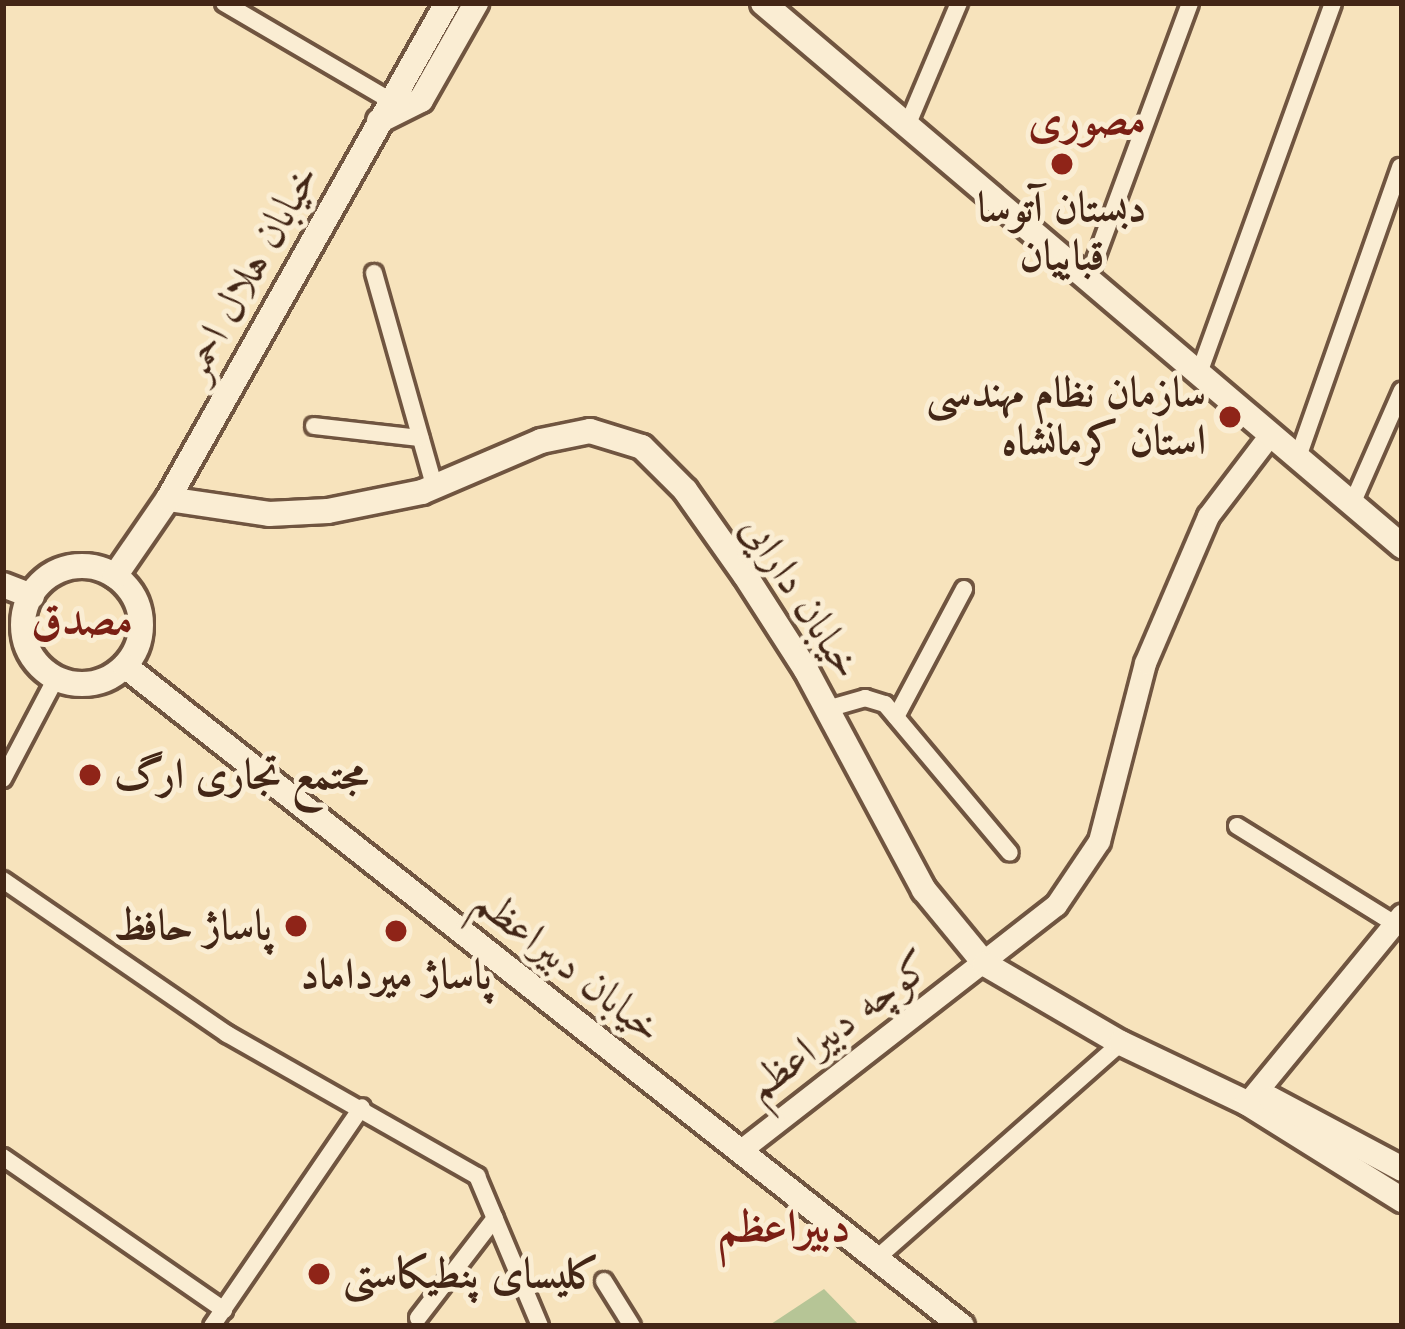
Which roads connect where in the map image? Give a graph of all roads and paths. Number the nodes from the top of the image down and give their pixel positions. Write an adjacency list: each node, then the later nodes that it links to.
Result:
1 (224, 3): 8 (street)
2 (446, 3): 8 (main road, خیابان هلال احمر)
3 (476, 3): 8 (main road)
4 (763, 3): 9 (main road)
5 (959, 3): 9 (street)
6 (1190, 3): 12 (street)
7 (1333, 3): 13 (street)
8 (385, 111): 20 (main road, خیابان هلال احمر)
9 (907, 126): 12 (main road)
10 (1400, 167): 18 (street)
11 (374, 273): 17 (street)
12 (1088, 279): 13 (main road)
13 (1198, 376): 16 (main road)
14 (1402, 390): 21 (street)
15 (314, 425): 17 (street)
16 (1269, 436): 18 (main road); 36 (street, کوچه دبیراعظم)
17 (420, 438): 19 (street)
18 (1297, 460): 21 (main road)
19 (435, 488): 20 (main road, خیابان دارایی); 29 (main road, خیابان دارایی)
20 (168, 499): 23 (main road, خیابان هلال احمر)
21 (1352, 505): 22 (main road)
22 (1402, 546)
23 (116, 576): 26 (main road); 27 (main road)
24 (3, 589): 26 (main road)
25 (964, 589): 30 (street)
26 (29, 602): 28 (main road)
27 (125, 666): 28 (main road); 40 (main road, خیابان دبیراعظم)
28 (56, 678): 31 (street)
29 (826, 709): 30 (street); 36 (main road, خیابان دارایی)
30 (896, 717): 33 (street)
31 (3, 779)
32 (1237, 826): 35 (street)
33 (1010, 853)
34 (3, 880): 39 (street)
35 (1398, 919): 38 (street)
36 (985, 964): 37 (main road, خیابان دارایی); 40 (street, کوچه دبیراعظم)
37 (1120, 1043): 38 (main road, خیابان دارایی); 45 (street)
38 (1247, 1102): 42 (main road, خیابان دارایی); 43 (main road, خیابان دارایی)
39 (362, 1107): 44 (street); 47 (street)
40 (741, 1150): 45 (main road, خیابان دبیراعظم)
41 (3, 1157): 47 (street)
42 (1402, 1169)
43 (1402, 1200)
44 (495, 1218): 48 (street); 50 (street)
45 (878, 1258): 52 (main road, خیابان دبیراعظم)
46 (604, 1282): 51 (street)
47 (224, 1310): 49 (street)
48 (418, 1318)
49 (212, 1326)
50 (540, 1326)
51 (632, 1326)
52 (962, 1326)

